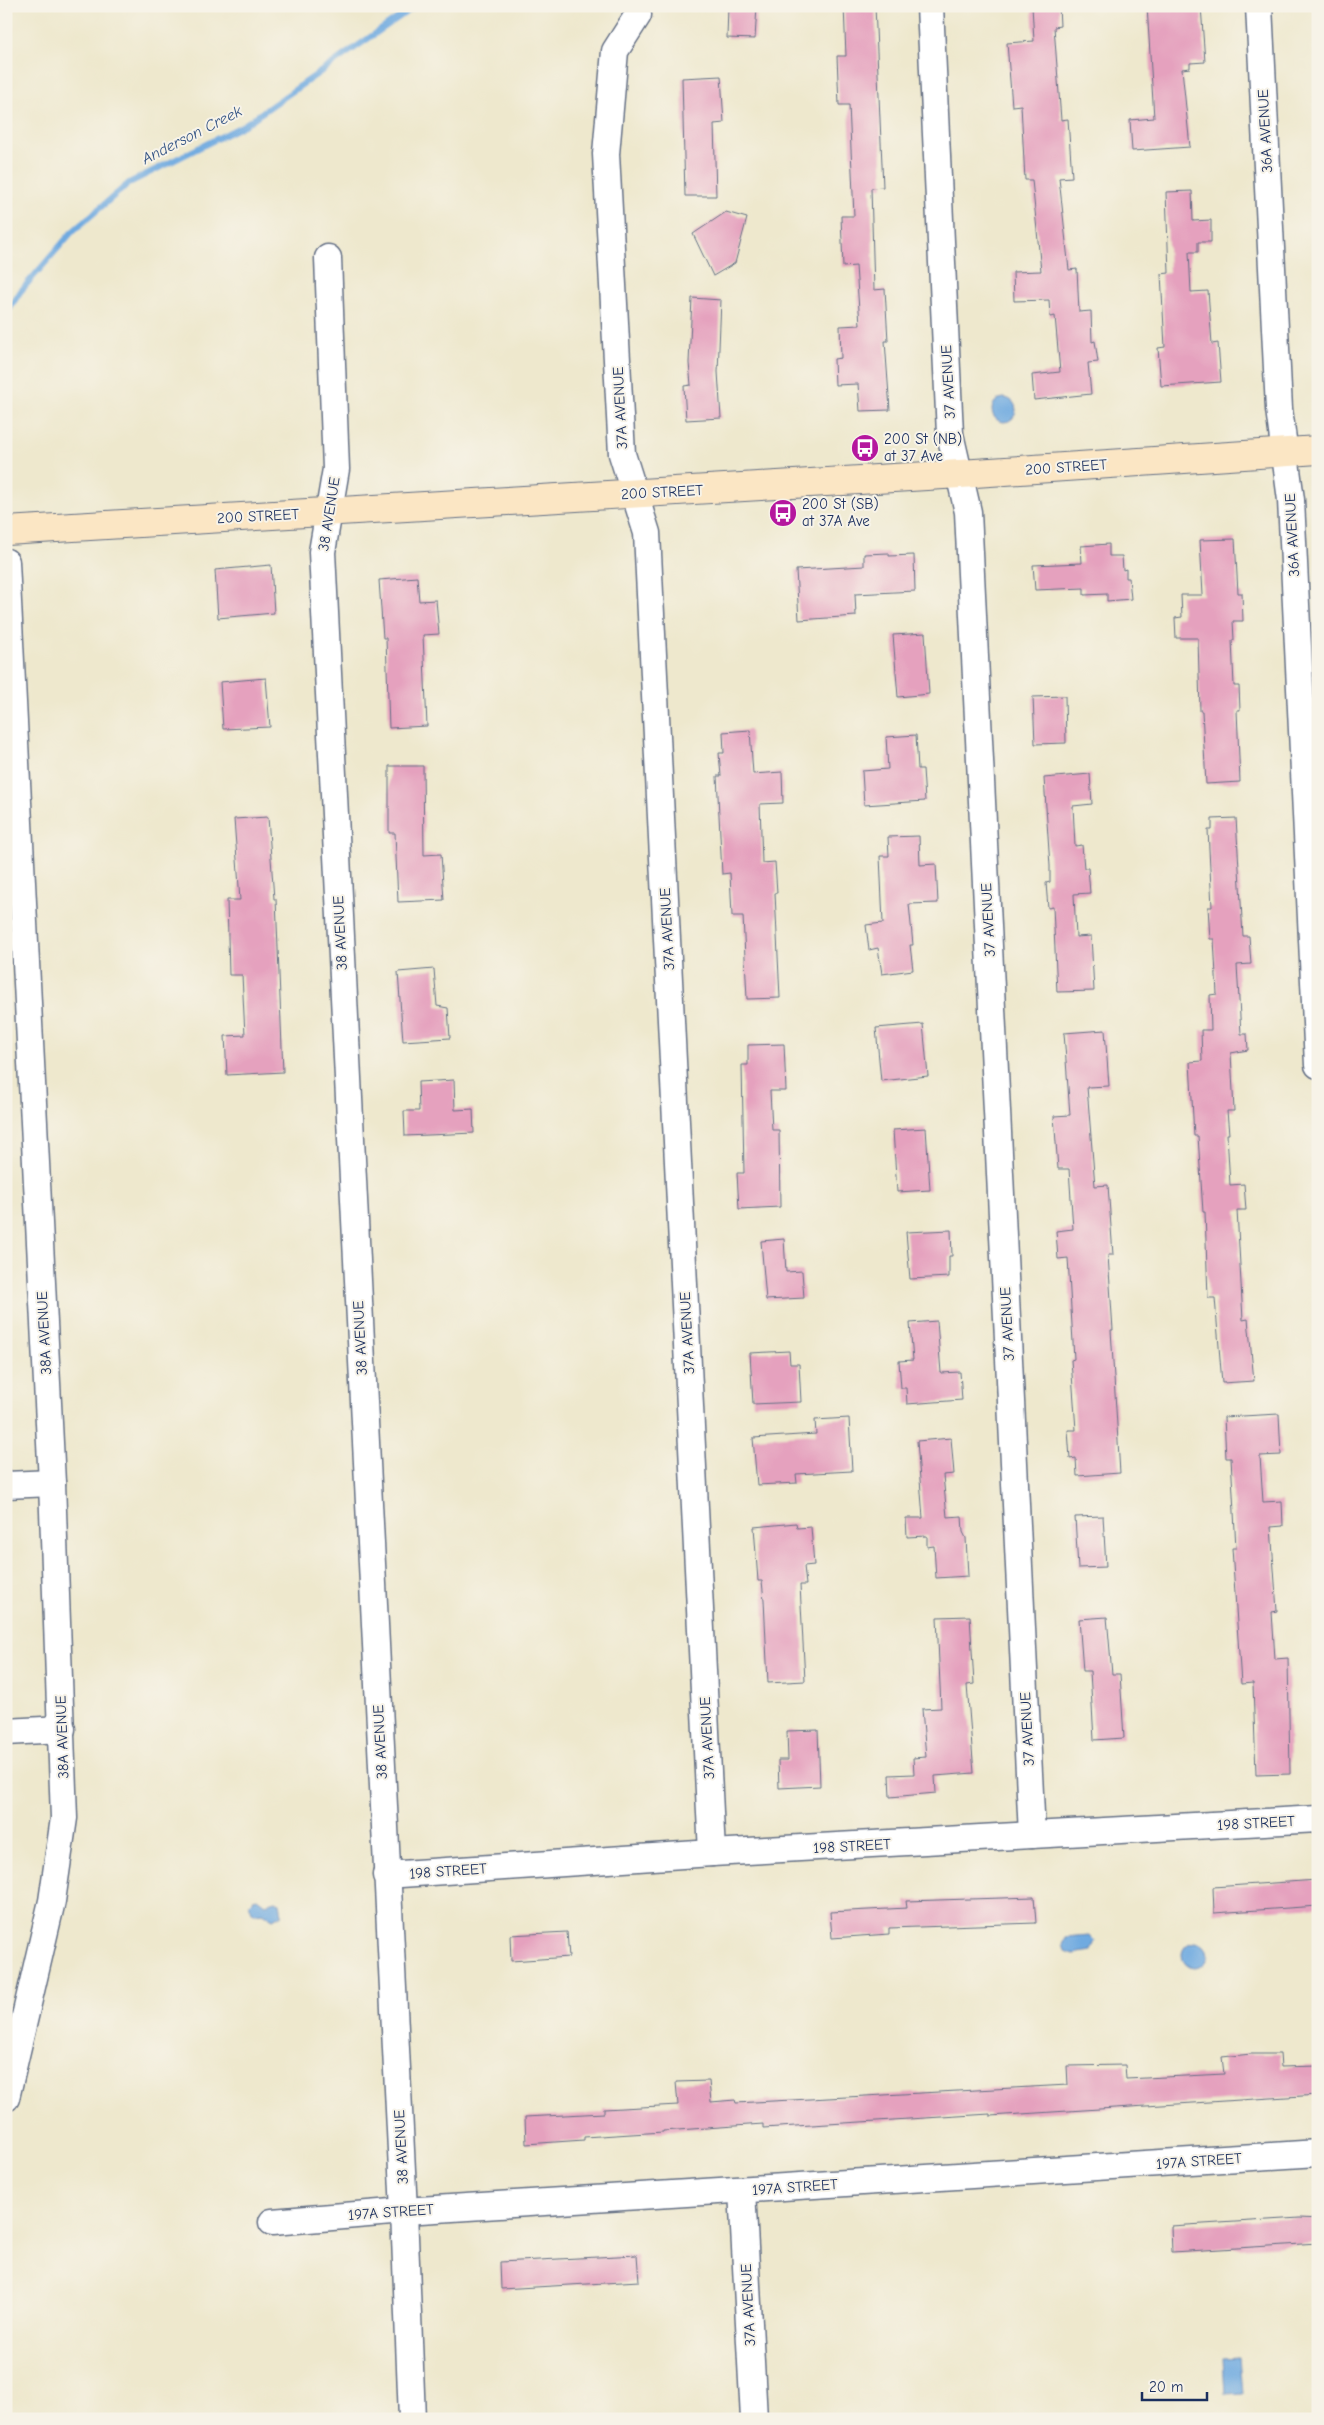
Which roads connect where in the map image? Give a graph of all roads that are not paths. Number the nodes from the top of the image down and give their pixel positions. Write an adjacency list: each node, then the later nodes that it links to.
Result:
1 (930, 6): 7 (street, 37 AVENUE)
2 (1259, 6): 6 (street, 36A AVENUE)
3 (638, 15): 8 (street, 37A AVENUE)
4 (328, 258): 9 (street, 38 AVENUE)
5 (1318, 450): 6 (main road, 200 STREET)
6 (1284, 452): 7 (main road, 200 STREET); 12 (street, 36A AVENUE)
7 (960, 474): 8 (main road, 200 STREET); 18 (street, 37 AVENUE)
8 (636, 494): 9 (main road, 200 STREET); 19 (street, 37A AVENUE)
9 (328, 512): 10 (main road, 200 STREET); 20 (street, 38 AVENUE)
10 (6, 530)
11 (6, 562): 13 (street, 38A AVENUE)
12 (1318, 1065)
13 (52, 1483): 14 (street); 15 (street, 38A AVENUE)
14 (6, 1485)
15 (62, 1729): 16 (street); 21 (street, 38A AVENUE)
16 (6, 1732)
17 (1318, 1819): 18 (street, 198 STREET)
18 (1032, 1836): 19 (street, 198 STREET)
19 (712, 1853): 20 (street, 198 STREET)
20 (386, 1875): 24 (street, 38 AVENUE)
21 (6, 2098)
22 (1318, 2153): 23 (street, 197A STREET)
23 (742, 2190): 24 (street, 197A STREET); 27 (street, 37A AVENUE)
24 (404, 2211): 25 (street, 197A STREET); 26 (street, 38 AVENUE)
25 (272, 2222)
26 (412, 2419)
27 (754, 2419)

